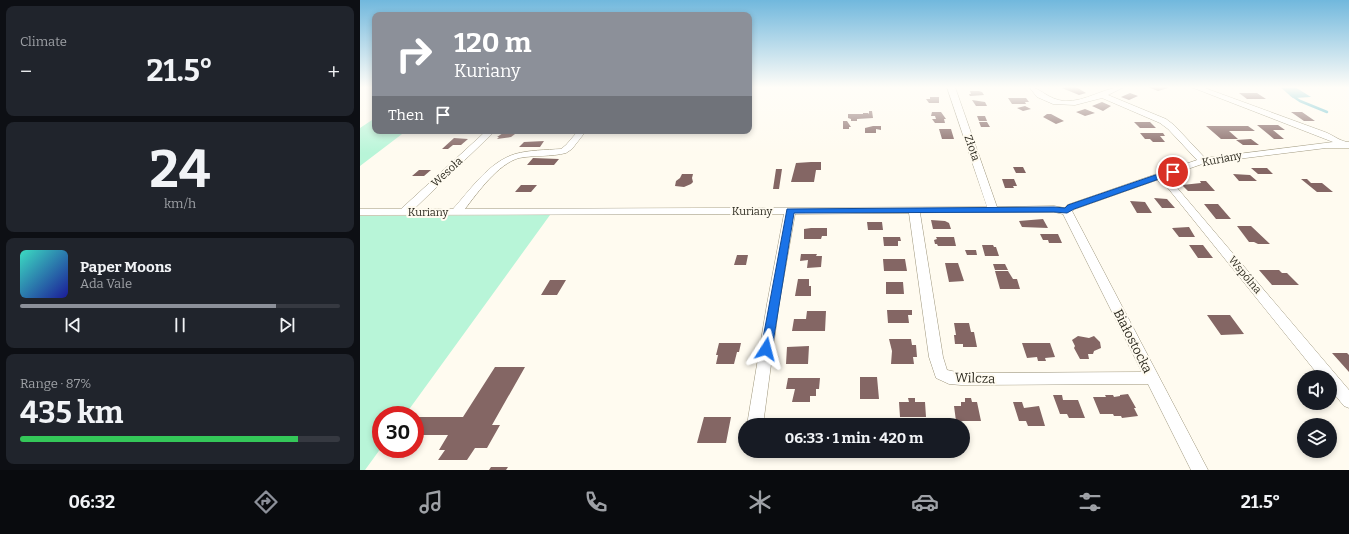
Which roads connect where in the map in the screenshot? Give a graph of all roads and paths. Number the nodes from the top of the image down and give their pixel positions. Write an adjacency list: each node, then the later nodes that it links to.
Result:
1 (958, 109): 10 (street, Złota)
2 (1135, 109): 7 (street)
3 (1254, 109): 6 (street)
4 (488, 134): 14 (street, Wesoła)
5 (580, 134): 15 (street)
6 (1345, 144): 7 (street, Kuriany)
7 (1203, 161): 8 (street, Kuriany)
8 (1158, 177): 12 (street, Kuriany); 16 (street, Wspólna)
9 (914, 210): 10 (street, Kuriany); 11 (street, Kuriany); 17 (street, Wilcza)
10 (993, 210): 12 (street, Kuriany)
11 (790, 211): 15 (street, Kuriany); 20 (street)
12 (1067, 211): 17 (street, Białostocka)
13 (360, 212): 14 (street, Kuriany)
14 (404, 212): 15 (street, Kuriany)
15 (456, 212)
16 (1324, 370)
17 (1152, 378): 21 (street, Białostocka)
18 (1337, 386): 19 (street, Wspólna)
19 (1349, 401)
20 (756, 418)
21 (1200, 470)

